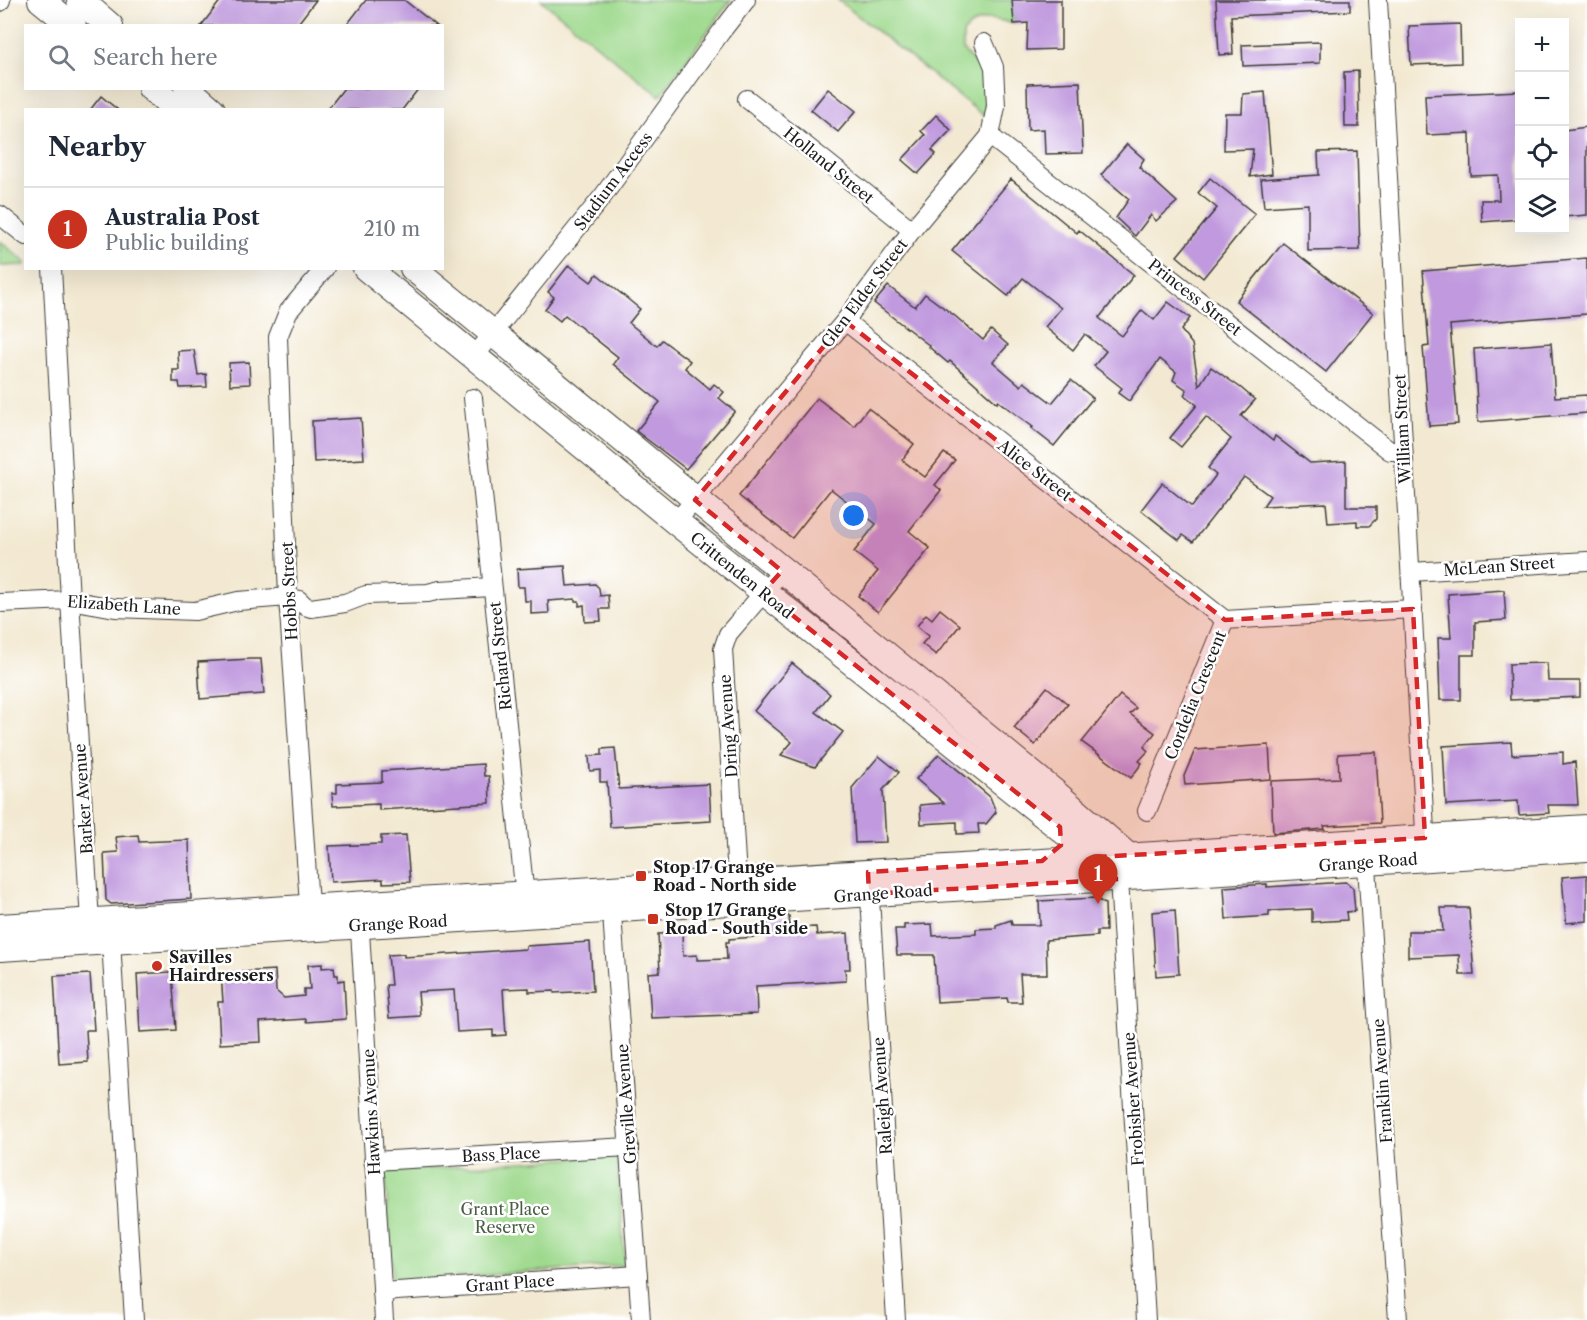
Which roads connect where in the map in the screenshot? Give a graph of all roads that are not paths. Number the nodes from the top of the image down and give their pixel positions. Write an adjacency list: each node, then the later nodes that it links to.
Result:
1 (41, 0): 5 (main road)
2 (80, 0): 6 (main road)
3 (746, 0): 22 (street, Stadium Access)
4 (1378, 0): 25 (street, William Street)
5 (71, 24)
6 (108, 24)
7 (984, 43): 13 (street, Glen Elder Street)
8 (154, 90): 11 (main road)
9 (189, 90): 12 (main road)
10 (747, 99): 15 (street, Holland Street)
11 (176, 108)
12 (210, 108)
13 (990, 135): 15 (street, Glen Elder Street); 25 (street, Princess Street)
14 (0, 216): 16 (street)
15 (912, 230): 21 (street, Glen Elder Street)
16 (24, 234)
17 (52, 270): 34 (street, Barker Avenue)
18 (323, 270): 33 (street, Hobbs Street)
19 (368, 270): 23 (main road, Crittenden Road)
20 (415, 270): 22 (main road, Crittenden Road)
21 (845, 321): 26 (street, Glen Elder Street); 37 (street, Alice Street)
22 (492, 334): 23 (street, Stadium Access); 26 (main road, Crittenden Road)
23 (474, 357): 27 (main road, Crittenden Road)
24 (472, 398): 31 (street, Richard Street)
25 (1402, 451): 30 (street, William Street)
26 (695, 500): 27 (street, Glen Elder Street); 29 (main road, Crittenden Road)
27 (676, 522): 32 (main road, Crittenden Road)
28 (1587, 561): 30 (street, McLean Street)
29 (782, 571): 32 (street, Dring Avenue); 46 (main road, Crittenden Road)
30 (1411, 572): 36 (street, William Street)
31 (492, 587): 33 (street, Elizabeth Lane); 50 (street, Richard Street)
32 (763, 592): 39 (main road, Crittenden Road); 48 (street, Dring Avenue)
33 (288, 597): 34 (street, Elizabeth Lane); 52 (street, Hobbs Street)
34 (70, 600): 35 (street, Elizabeth Lane); 53 (street, Barker Avenue)
35 (0, 603)
36 (1413, 609): 37 (street, Cordelia Crescent); 41 (street, William Street)
37 (1225, 620): 38 (street, Cordelia Crescent)
38 (1147, 811)
39 (1060, 827): 44 (main road, Crittenden Road); 45 (main road)
40 (1587, 828): 41 (main road, Grange Road)
41 (1426, 848): 42 (main road, Grange Road); 43 (main road, Grange Road)
42 (1587, 848)
43 (1366, 852): 46 (main road, Grange Road); 66 (street, Franklin Avenue)
44 (1098, 857): 45 (main road, Grange Road); 46 (main road, Grange Road)
45 (1042, 861): 47 (main road, Grange Road)
46 (1124, 867): 47 (main road, Grange Road); 65 (street, Frobisher Avenue)
47 (869, 883): 48 (main road, Grange Road); 64 (street, Raleigh Avenue)
48 (738, 891): 49 (main road, Grange Road)
49 (611, 899): 50 (main road, Grange Road); 57 (street, Greville Avenue)
50 (525, 905): 51 (main road, Grange Road)
51 (359, 915): 52 (main road, Grange Road); 58 (street, Hawkins Avenue)
52 (310, 918): 53 (main road, Grange Road); 55 (main road, Grange Road)
53 (90, 921): 54 (main road, Grange Road); 55 (street)
54 (0, 927)
55 (111, 941): 56 (main road, Grange Road); 61 (street)
56 (0, 948)
57 (629, 1147): 58 (street, Bass Place); 59 (street, Greville Avenue)
58 (373, 1161): 60 (street, Hawkins Avenue)
59 (638, 1275): 60 (street, Grant Place); 63 (street, Greville Avenue)
60 (382, 1292): 62 (street, Hawkins Avenue)
61 (134, 1320)
62 (384, 1320)
63 (641, 1320)
64 (896, 1320)
65 (1146, 1320)
66 (1398, 1320)

